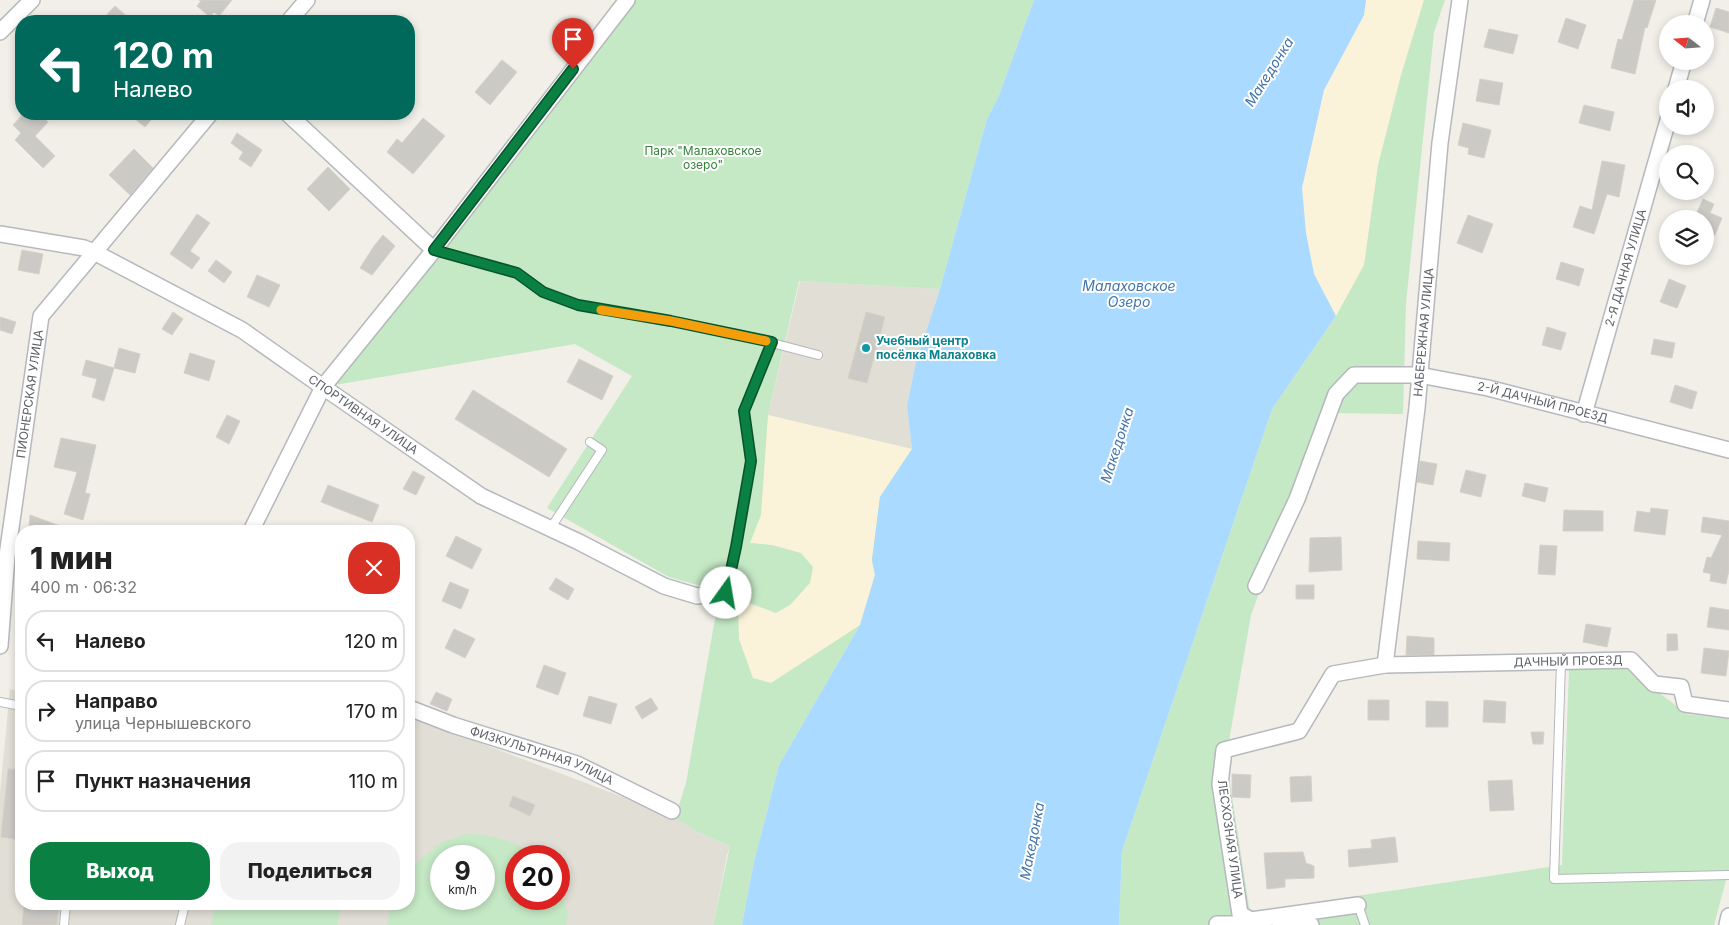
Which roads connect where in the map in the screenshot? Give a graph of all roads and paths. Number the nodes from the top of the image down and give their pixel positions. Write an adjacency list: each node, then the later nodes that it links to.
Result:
1 (32, 0): 6 (street)
2 (307, 0): 7 (street)
3 (627, 0): 15 (street)
4 (1460, 0): 19 (street, НАБЕРЕЖНАЯ УЛИЦА)
5 (1702, 0): 8 (street)
6 (17, 15)
7 (294, 15)
8 (1698, 15)
9 (15, 17): 10 (street)
10 (0, 32)
11 (205, 120): 16 (street, ПИОНЕРСКАЯ УЛИЦА)
12 (294, 120): 15 (street)
13 (1664, 135): 21 (street, 2-Я ДАЧНАЯ УЛИЦА)
14 (0, 234): 16 (street, СПОРТИВНАЯ УЛИЦА)
15 (434, 250): 17 (lane); 20 (street)
16 (94, 252): 20 (street, СПОРТИВНАЯ УЛИЦА); 26 (street, ПИОНЕРСКАЯ УЛИЦА)
17 (772, 342): 18 (lane); 28 (lane)
18 (818, 355)
19 (1419, 375): 21 (street, 2-Й ДАЧНЫЙ ПРОЕЗД); 27 (street, 2-Й ДАЧНЫЙ ПРОЕЗД); 31 (street, НАБЕРЕЖНАЯ УЛИЦА)
20 (323, 387): 24 (street); 25 (street, СПОРТИВНАЯ УЛИЦА)
21 (1584, 414): 23 (street, 2-Й ДАЧНЫЙ ПРОЕЗД)
22 (590, 442): 25 (lane)
23 (1729, 450)
24 (254, 525)
25 (550, 529): 28 (street, СПОРТИВНАЯ УЛИЦА)
26 (9, 557): 29 (street, ПИОНЕРСКАЯ УЛИЦА)
27 (1256, 586)
28 (726, 593)
29 (0, 646)
30 (1561, 662): 31 (street, ДАЧНЫЙ ПРОЕЗД); 35 (street, ДАЧНЫЙ ПРОЕЗД); 37 (lane)
31 (1385, 665): 38 (street, ЛЕСХОЗНАЯ УЛИЦА)
32 (0, 702): 33 (lane)
33 (15, 705)
34 (415, 710): 36 (street, ФИЗКУЛЬТУРНАЯ УЛИЦА)
35 (1729, 710)
36 (672, 811)
37 (1729, 875)
38 (1358, 905): 46 (lane)
39 (65, 910): 43 (lane)
40 (184, 910): 44 (lane)
41 (1729, 916): 47 (street)
42 (1217, 924): 45 (street)
43 (64, 925)
44 (180, 925)
45 (1311, 925)
46 (1365, 925)
47 (1726, 925)

